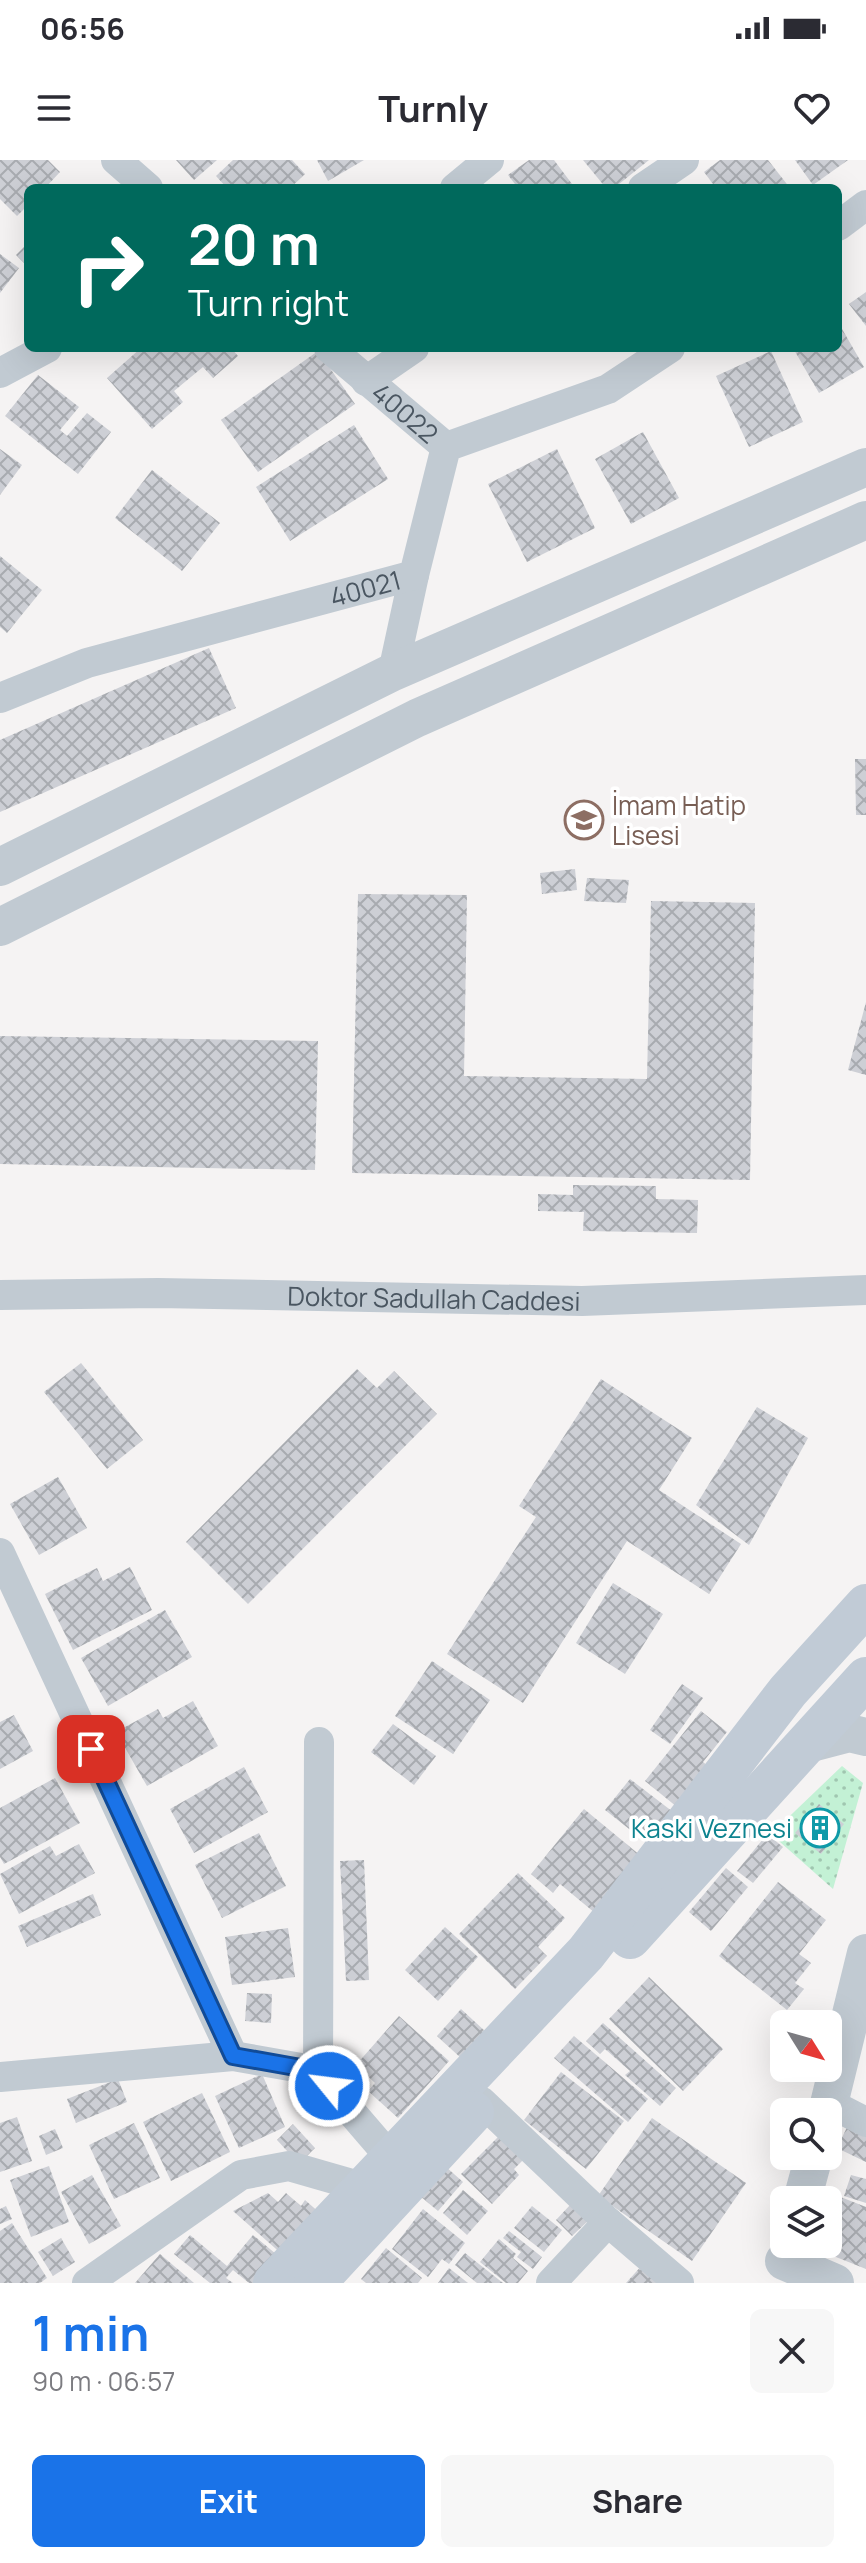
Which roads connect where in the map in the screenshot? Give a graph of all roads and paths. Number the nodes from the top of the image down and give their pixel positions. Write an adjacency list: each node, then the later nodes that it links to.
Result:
1 (116, 160): 4 (street)
2 (489, 160): 5 (street)
3 (684, 160): 6 (street)
4 (143, 184)
5 (460, 184)
6 (649, 184)
7 (866, 205): 8 (street)
8 (842, 223)
9 (39, 352): 13 (street)
10 (333, 352): 14 (street, 40022)
11 (408, 352): 14 (street)
12 (664, 352): 15 (street)
13 (0, 373)
14 (366, 381): 15 (street, 40022)
15 (446, 447): 18 (street, 40021)
16 (866, 467): 19 (street)
17 (866, 520): 22 (street)
18 (414, 575): 19 (street); 20 (street, 40021)
19 (393, 672): 21 (street)
20 (0, 698)
21 (0, 867)
22 (0, 927)
23 (866, 1290): 24 (street, Doktor Sadullah Caddesi)
24 (0, 1295)
25 (0, 1553): 32 (street)
26 (866, 1605): 39 (main road)
27 (866, 1678): 30 (main road)
28 (866, 1737): 30 (street)
29 (319, 1742): 34 (street)
30 (807, 1744): 36 (main road)
31 (866, 1953): 35 (street)
32 (233, 2056): 33 (street); 34 (street)
33 (0, 2077)
34 (318, 2079): 39 (street)
35 (830, 2098)
36 (482, 2102): 40 (street); 44 (main road)
37 (842, 2113): 38 (street)
38 (866, 2122)
39 (376, 2172): 42 (street); 43 (main road)
40 (608, 2222): 45 (street); 46 (street)
41 (784, 2263): 47 (street)
42 (87, 2283)
43 (274, 2283)
44 (315, 2283)
45 (551, 2283)
46 (679, 2283)
47 (835, 2283)

